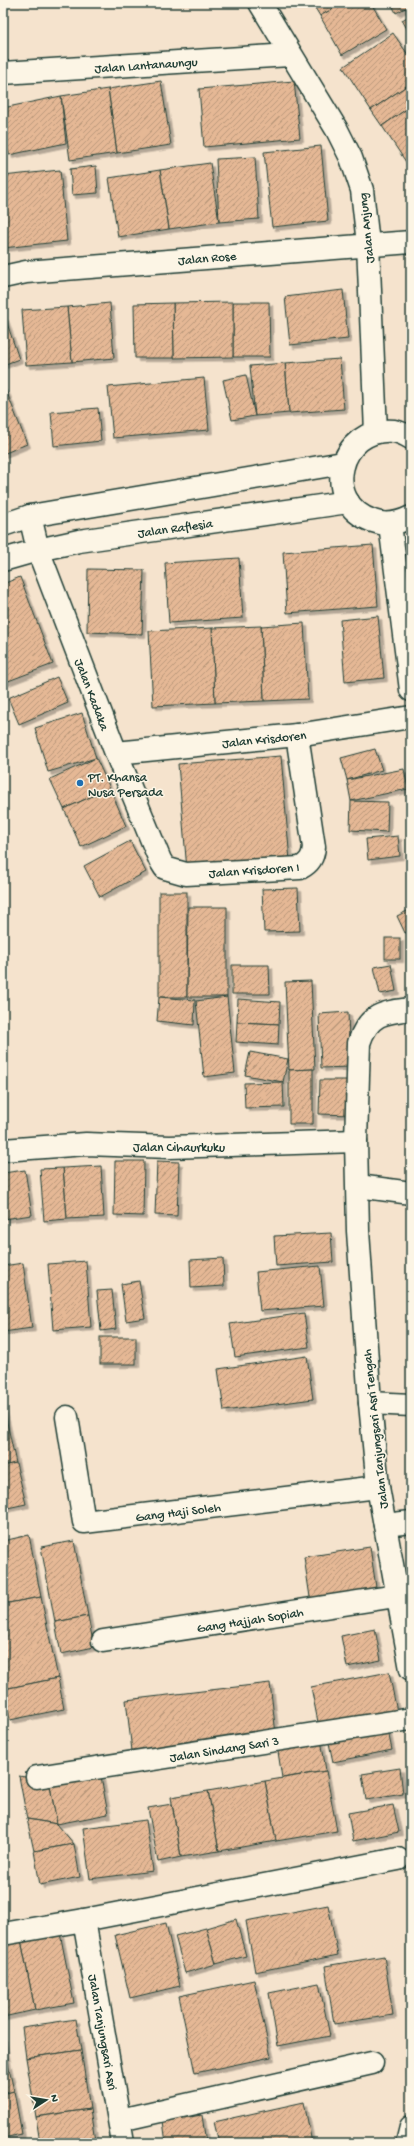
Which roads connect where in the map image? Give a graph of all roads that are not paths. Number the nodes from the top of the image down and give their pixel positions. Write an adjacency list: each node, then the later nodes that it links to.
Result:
1 (260, 3): 2 (street, Jalan Anjung)
2 (290, 55): 3 (street, Jalan Lantanaungu); 5 (street, Jalan Anjung)
3 (3, 73)
4 (411, 242): 5 (street, Jalan Rose)
5 (368, 244): 6 (street, Jalan Rose); 7 (street, Jalan Anjung)
6 (3, 276)
7 (376, 432): 8 (street); 9 (street)
8 (411, 438)
9 (343, 463): 10 (street); 11 (street)
10 (348, 502): 13 (street); 15 (street, Jalan Raflesia)
11 (30, 516): 14 (street); 15 (street, Jalan Kadaka)
12 (411, 517): 13 (street)
13 (390, 524): 17 (street)
14 (3, 525)
15 (38, 550): 16 (street, Jalan Raflesia); 20 (street, Jalan Kadaka)
16 (3, 560)
17 (411, 690)
18 (411, 717): 19 (street, Jalan Krisdoren)
19 (297, 735): 20 (street, Jalan Krisdoren); 21 (street, Jalan Krisdoren I)
20 (116, 753): 21 (street, Jalan Kadaka)
21 (165, 868)
22 (411, 1009): 23 (street, Jalan Tanjungsari Asri Tengah)
23 (356, 1141): 24 (street, Jalan Cihaurkuku); 25 (street, Jalan Tanjungsari Asri Tengah)
24 (3, 1150)
25 (358, 1186): 26 (street); 27 (street, Jalan Tanjungsari Asri Tengah)
26 (411, 1193)
27 (370, 1403): 28 (street); 30 (street, Jalan Tanjungsari Asri Tengah)
28 (411, 1405)
29 (67, 1417): 30 (street, Gang Haji Soleh)
30 (378, 1487): 32 (street, Jalan Tanjungsari Asri Tengah)
31 (411, 1522): 32 (street)
32 (385, 1524): 33 (street, Jalan Tanjungsari Asri Tengah)
33 (396, 1596): 34 (street, Gang Hajjah Sopiah); 35 (street, Jalan Tanjungsari Asri Tengah)
34 (102, 1641)
35 (411, 1669)
36 (411, 1719): 37 (street, Jalan Sindang Sari 3)
37 (37, 1777)
38 (398, 1859): 39 (street)
39 (84, 1920): 40 (street); 42 (street, Jalan Tanjungsari Asri)
40 (3, 1934)
41 (372, 2063): 42 (street)
42 (120, 2120): 44 (street, Jalan Tanjungsari Asri)
43 (411, 2127): 45 (street)
44 (123, 2143)
45 (408, 2143)

